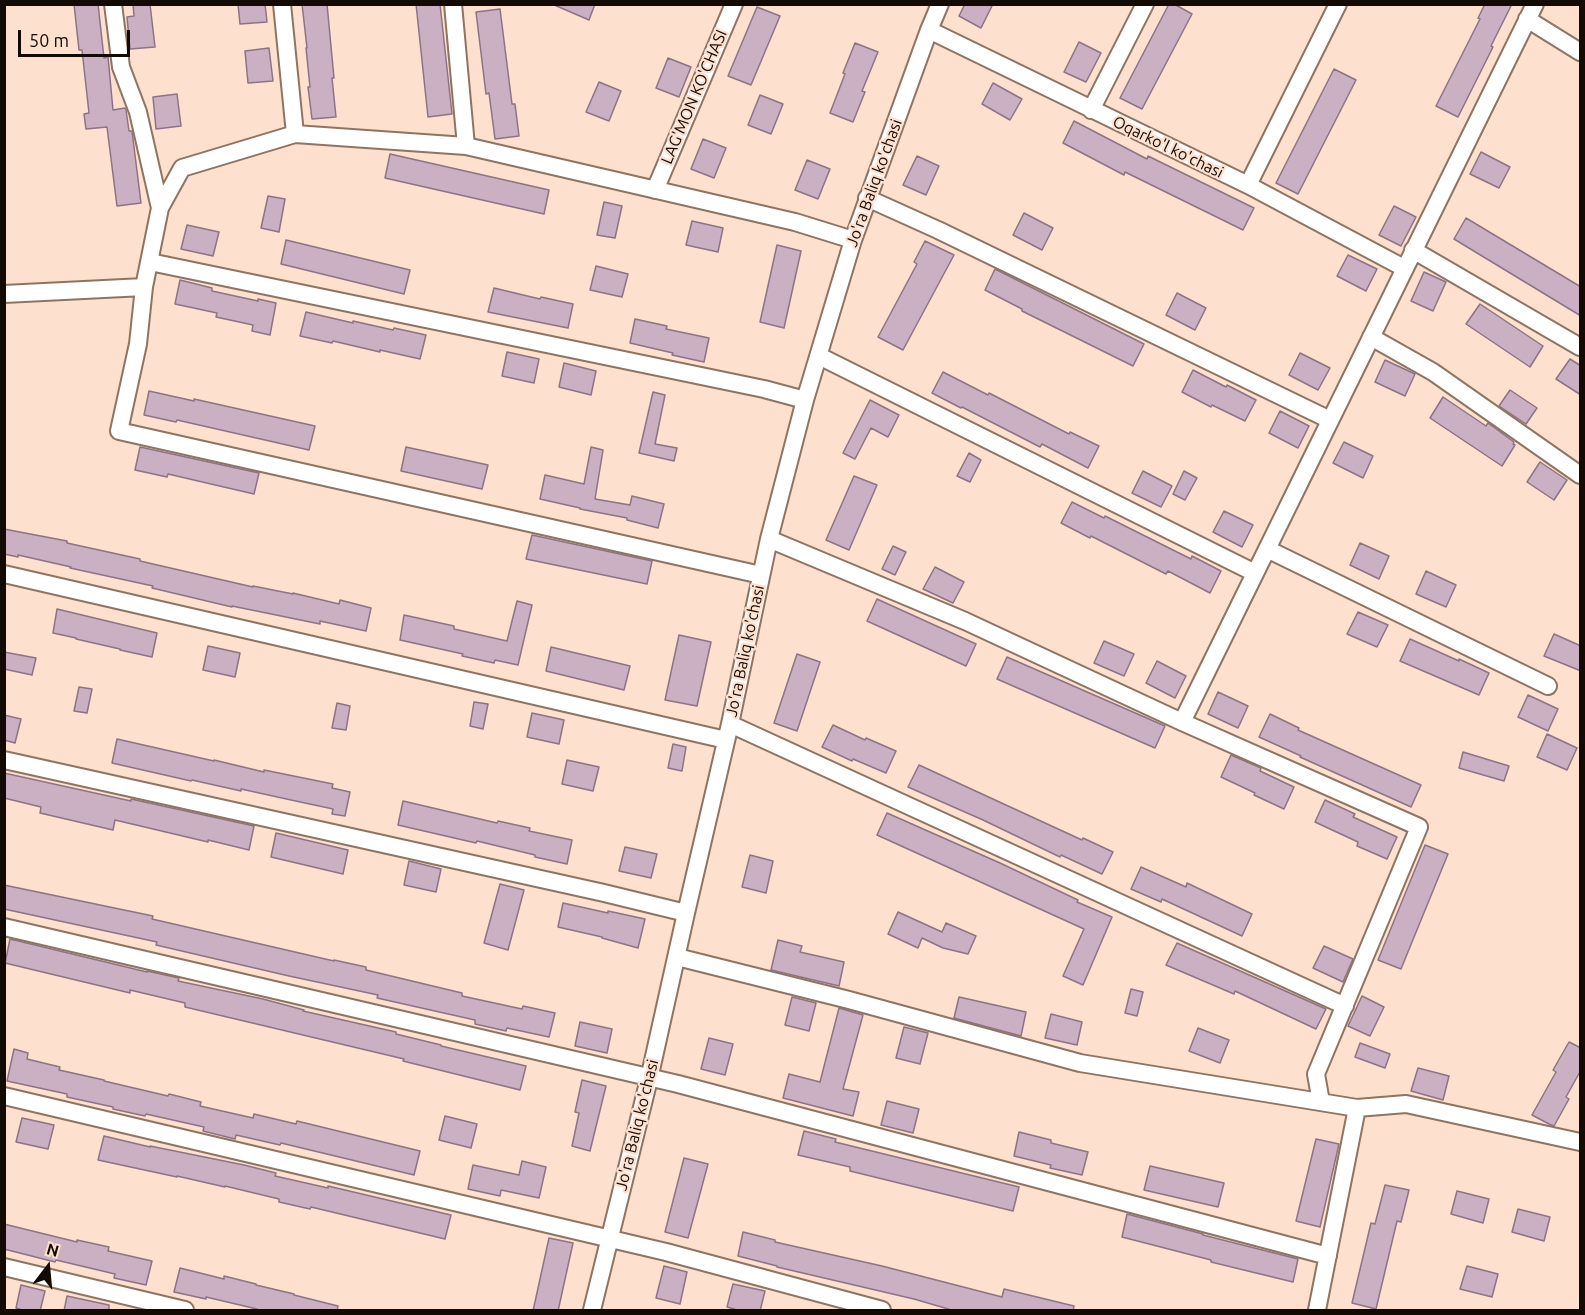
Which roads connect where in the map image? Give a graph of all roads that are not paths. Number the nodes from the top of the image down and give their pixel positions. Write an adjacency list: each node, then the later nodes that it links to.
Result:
1 (113, 4): 17 (street)
2 (282, 4): 12 (street)
3 (453, 4): 13 (street)
4 (734, 4): 15 (street, LAG'MON KO'CHASI)
5 (940, 4): 9 (street, Jo'ra Baliq ko'chasi)
6 (1145, 4): 11 (street)
7 (1338, 4): 14 (street)
8 (1531, 12): 10 (street); 19 (street)
9 (929, 30): 11 (street, Oqarko'l ko'chasi); 16 (street, Jo'ra Baliq ko'chasi)
10 (1581, 52)
11 (1091, 110): 14 (street, Oqarko'l ko'chasi)
12 (295, 134): 13 (street); 17 (street)
13 (466, 146): 15 (street)
14 (1248, 184): 21 (street, Oqarko'l ko'chasi)
15 (655, 190): 18 (street)
16 (867, 198): 18 (street, Jo'ra Baliq ko'chasi); 28 (street)
17 (160, 208): 20 (street)
18 (853, 240): 26 (street, Jo'ra Baliq ko'chasi)
19 (1413, 250): 21 (street); 25 (street)
20 (150, 262): 22 (street); 27 (street)
21 (1404, 268): 24 (street)
22 (144, 287): 23 (street); 34 (street)
23 (4, 294)
24 (1371, 337): 28 (street); 29 (street)
25 (1581, 347)
26 (819, 356): 27 (street, Jo'ra Baliq ko'chasi); 32 (street)
27 (805, 400): 30 (street, Jo'ra Baliq ko'chasi)
28 (1330, 420): 31 (street)
29 (1581, 475)
30 (769, 539): 34 (street, Jo'ra Baliq ko'chasi); 36 (street)
31 (1267, 549): 32 (street); 35 (street)
32 (1255, 573): 36 (street)
33 (4, 574): 37 (street)
34 (761, 575): 37 (street, Jo'ra Baliq ko'chasi)
35 (1548, 686)
36 (1182, 722): 42 (street)
37 (728, 732): 39 (street, Jo'ra Baliq ko'chasi); 42 (street)
38 (4, 760): 39 (street)
39 (686, 913): 41 (street, Jo'ra Baliq ko'chasi)
40 (4, 927): 43 (street)
41 (677, 957): 43 (street, Jo'ra Baliq ko'chasi); 45 (street)
42 (1345, 1006): 45 (street)
43 (649, 1079): 48 (street, Jo'ra Baliq ko'chasi); 49 (street)
44 (4, 1096): 48 (street)
45 (1321, 1102): 46 (street)
46 (1357, 1108): 47 (street); 49 (street)
47 (1581, 1142)
48 (609, 1239): 52 (street, Jo'ra Baliq ko'chasi); 53 (street)
49 (1328, 1256): 54 (street)
50 (4, 1267): 51 (street)
51 (185, 1311)
52 (592, 1311)
53 (882, 1311)
54 (1317, 1311)

